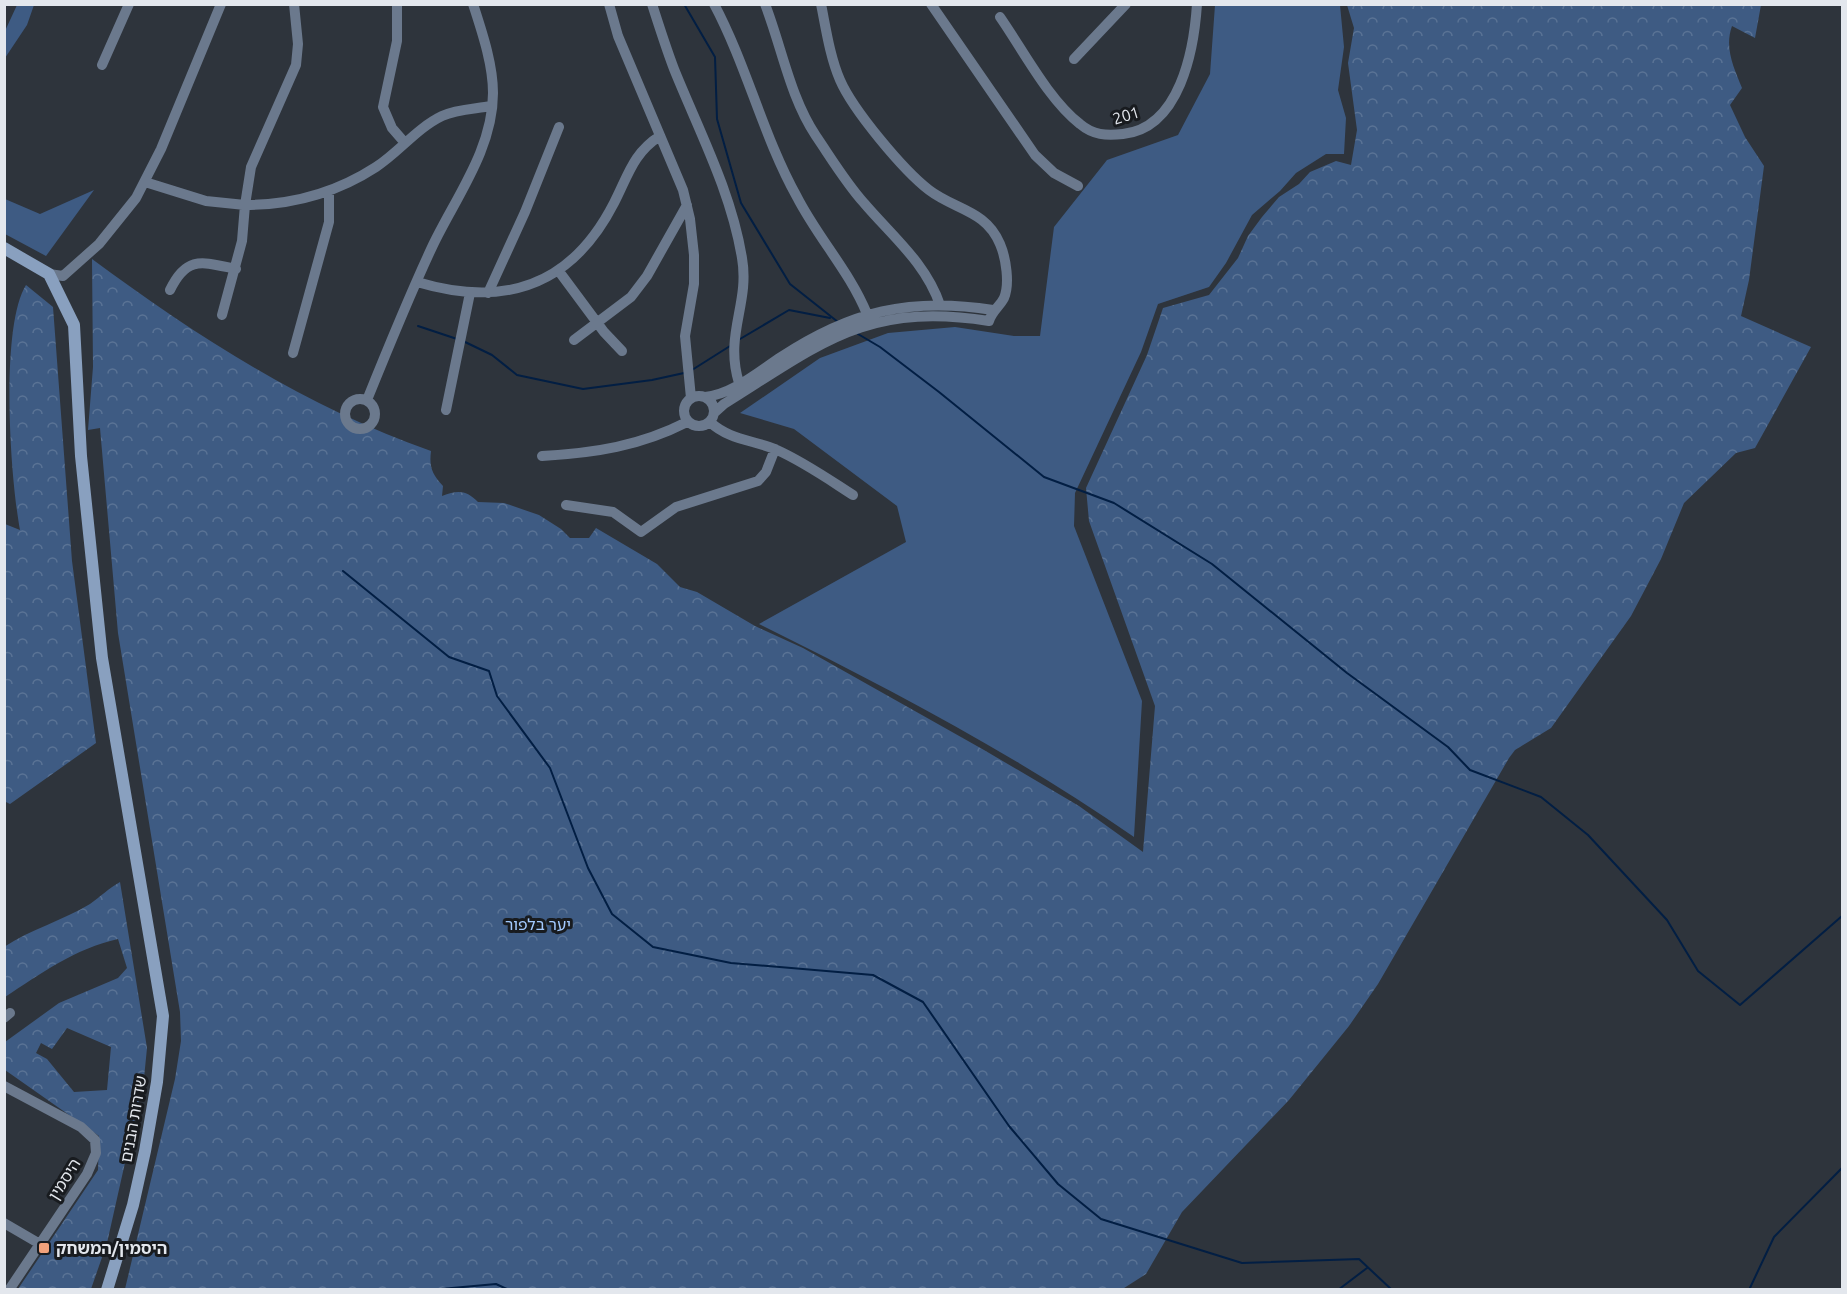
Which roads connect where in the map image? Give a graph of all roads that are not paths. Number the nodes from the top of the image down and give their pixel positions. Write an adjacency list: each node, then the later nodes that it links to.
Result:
1 (129, 4): 16 (street)
2 (221, 4): 21 (street)
3 (294, 4): 24 (street)
4 (397, 4): 20 (street)
5 (473, 4): 17 (street)
6 (609, 4): 19 (street)
7 (652, 4): 43 (street)
8 (714, 4): 37 (street)
9 (765, 4): 34 (street)
10 (821, 4): 36 (street)
11 (931, 4): 22 (street)
12 (1126, 4): 15 (street)
13 (1197, 4): 14 (street, 201)
14 (1000, 17)
15 (1074, 58)
16 (102, 65)
17 (491, 106): 20 (street); 30 (street)
18 (559, 127): 33 (street)
19 (660, 136): 25 (street); 28 (street)
20 (405, 143): 23 (street)
21 (145, 182): 24 (street); 29 (street)
22 (1078, 186)
23 (329, 190): 24 (street); 42 (street)
24 (245, 205): 27 (street)
25 (687, 205): 38 (street); 45 (street)
26 (4, 248): 29 (main road)
27 (236, 269): 31 (street); 35 (street)
28 (558, 270): 33 (street); 38 (street)
29 (49, 274): 58 (main road, שדרות הבנים)
30 (417, 282): 32 (street); 46 (street)
31 (170, 290)
32 (470, 293): 33 (street); 47 (street)
33 (488, 293)
34 (940, 305): 36 (street); 37 (street)
35 (222, 315)
36 (991, 315): 37 (street)
37 (863, 319): 39 (street)
38 (598, 322): 40 (street); 41 (street)
39 (822, 337): 43 (street); 48 (street)
40 (574, 340)
41 (622, 351)
42 (293, 353)
43 (739, 384): 44 (street)
44 (705, 397): 45 (street); 48 (street)
45 (691, 398): 49 (street)
46 (367, 400)
47 (446, 410)
48 (712, 417): 49 (street); 50 (street)
49 (687, 422): 51 (street)
50 (775, 449): 52 (street); 53 (street)
51 (542, 456)
52 (853, 495)
53 (566, 505)
54 (4, 1086): 56 (street, היסמין)
55 (4, 1223): 56 (street)
56 (40, 1244): 57 (street, היסמין)
57 (9, 1290)
58 (107, 1290)

